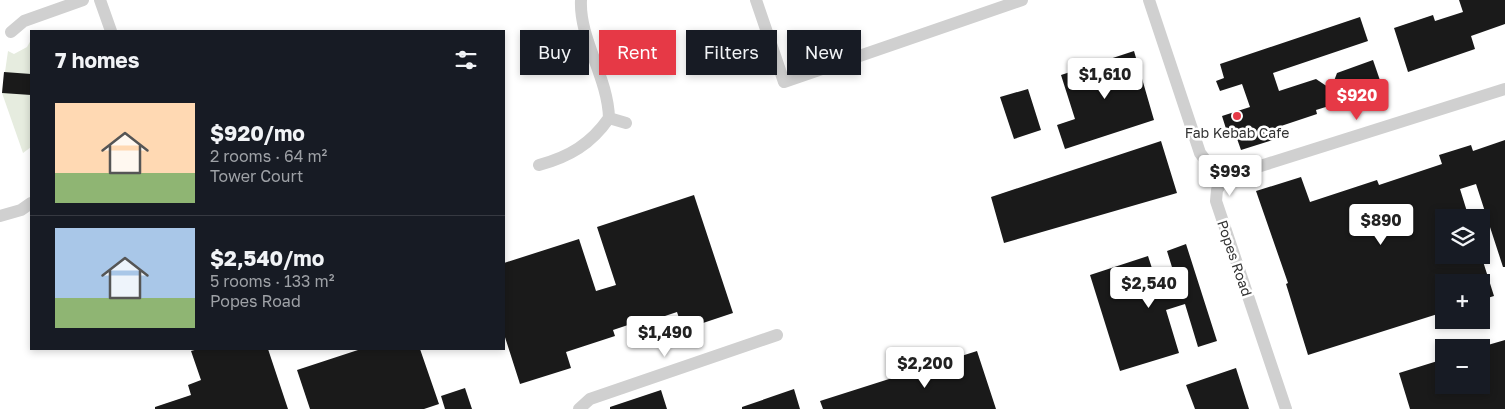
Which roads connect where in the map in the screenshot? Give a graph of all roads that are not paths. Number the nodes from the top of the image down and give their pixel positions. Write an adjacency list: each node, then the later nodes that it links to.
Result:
1 (83, 0): 8 (street)
2 (100, 0): 7 (street)
3 (580, 0): 10 (street)
4 (756, 0): 5 (street)
5 (1022, 0)
6 (1149, 0): 13 (street)
7 (110, 30)
8 (11, 32)
9 (1505, 89): 13 (street)
10 (609, 118): 11 (street); 12 (street)
11 (626, 123)
12 (539, 165)
13 (1222, 182): 18 (street, Popes Road)
14 (30, 204): 15 (street)
15 (0, 216)
16 (777, 335): 17 (street)
17 (579, 409)
18 (1286, 409)

